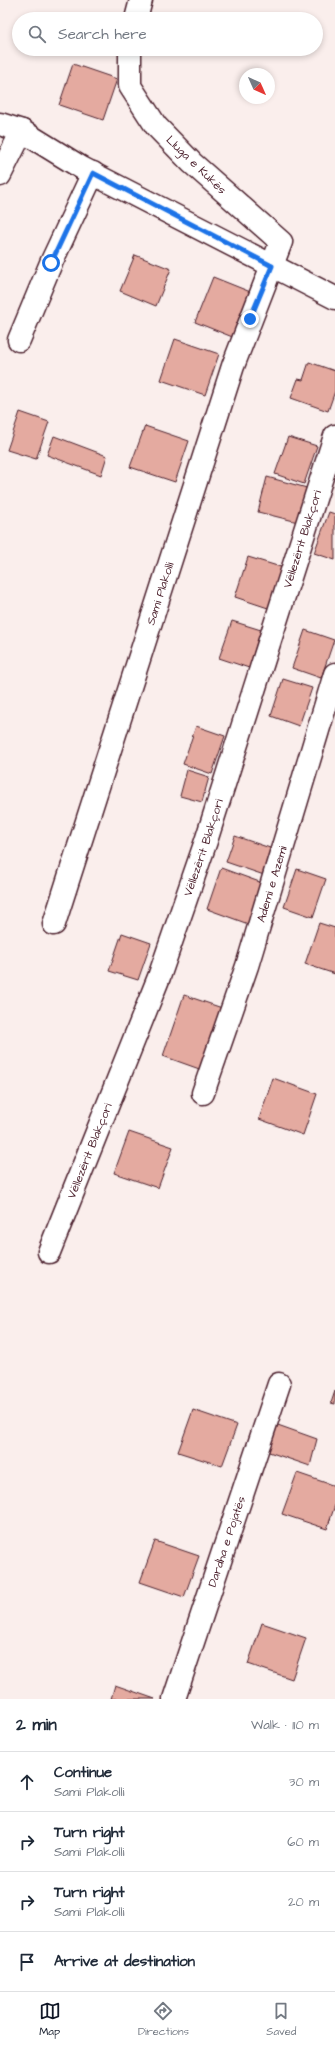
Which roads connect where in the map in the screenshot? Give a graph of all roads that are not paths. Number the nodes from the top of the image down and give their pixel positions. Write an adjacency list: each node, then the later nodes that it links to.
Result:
1 (142, 0): 2 (street)
2 (138, 12)
3 (130, 56): 8 (street, Lluga e Kukës)
4 (0, 124): 5 (street)
5 (22, 131): 6 (street); 7 (street)
6 (93, 173): 8 (street); 10 (street)
7 (0, 175)
8 (272, 266): 9 (street); 13 (street, Sami Plakolli)
9 (335, 298)
10 (19, 340)
11 (335, 436): 15 (street, Vëllezërit Blakçori)
12 (335, 674): 14 (street, Ademi e Azemi)
13 (54, 924)
14 (204, 1093)
15 (49, 1252)
16 (279, 1384): 17 (street, Dardha e Pojatës)
17 (174, 1699)

